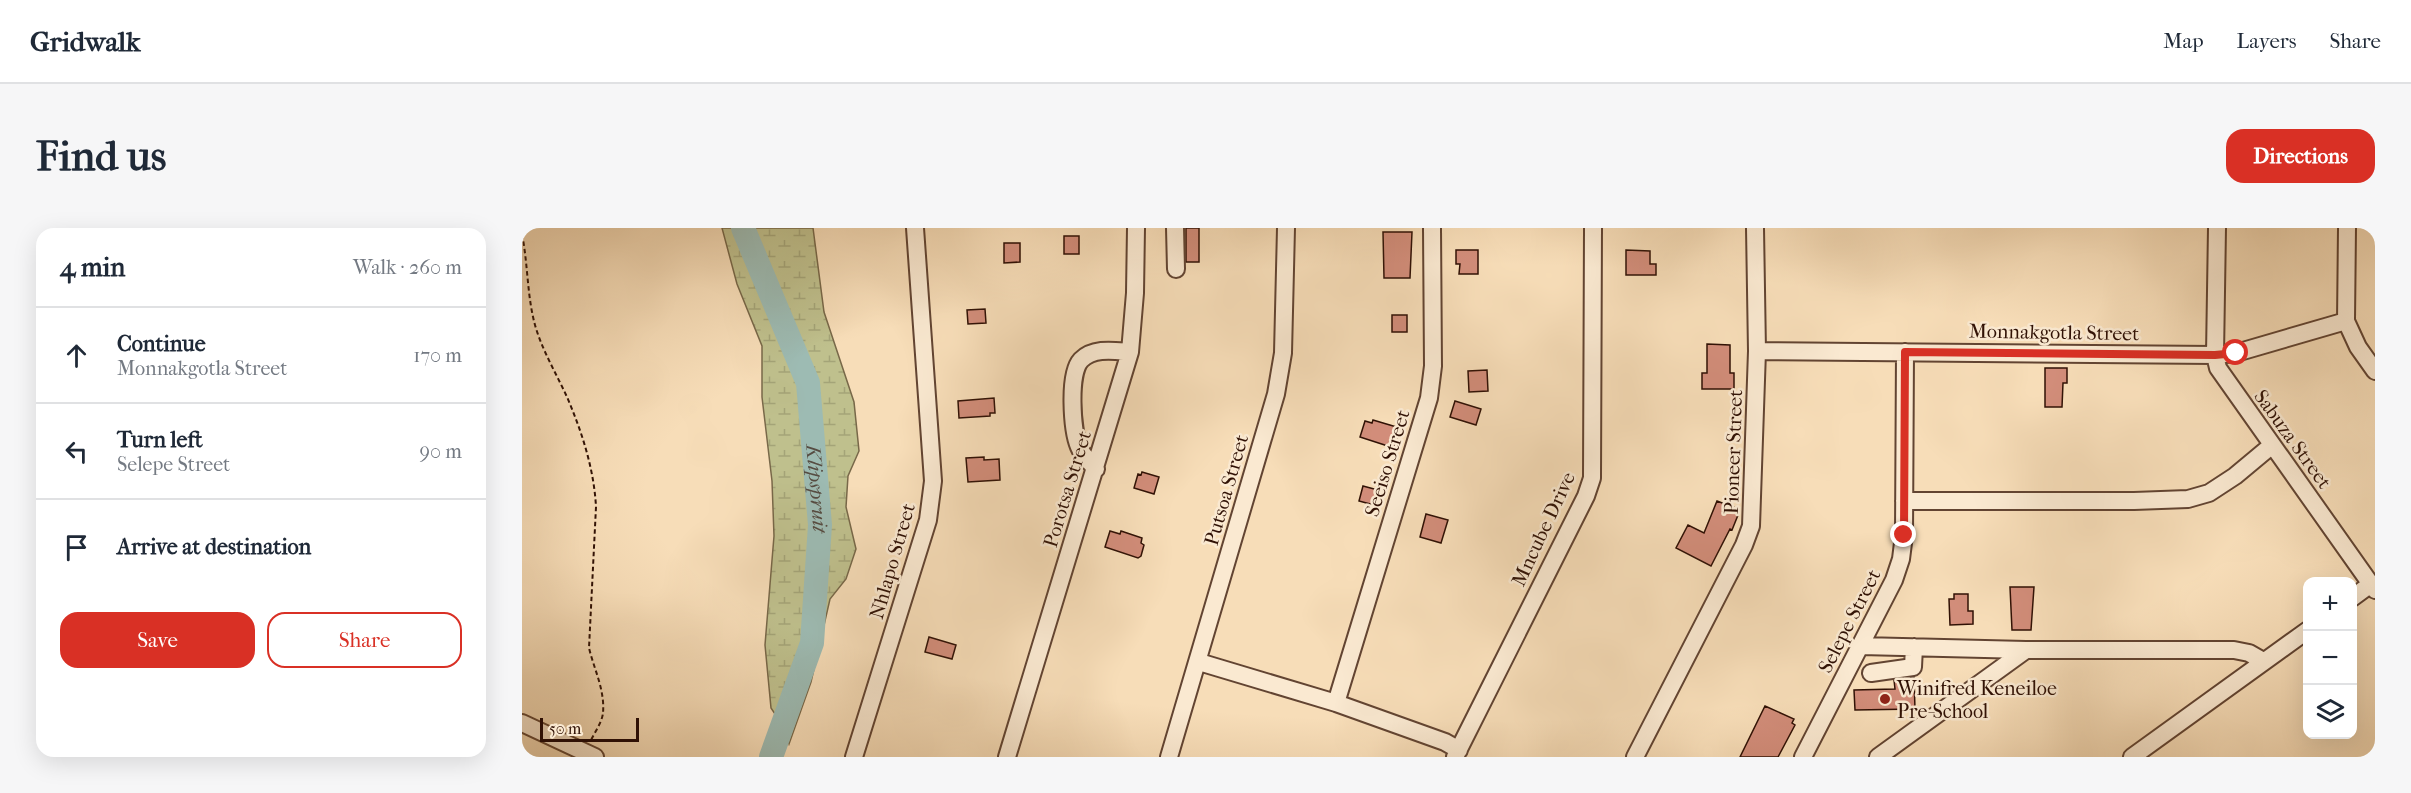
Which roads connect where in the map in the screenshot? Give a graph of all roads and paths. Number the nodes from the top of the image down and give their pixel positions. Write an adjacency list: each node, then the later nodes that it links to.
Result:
1 (915, 228): 34 (street, Nhlapo Street)
2 (1136, 228): 14 (street, Porotsa Street)
3 (1175, 228): 11 (street)
4 (1286, 228): 28 (street, Putsoa Street)
5 (1431, 228): 30 (street, Seeiso Street)
6 (1593, 228): 32 (street, Mncube Drive)
7 (1755, 228): 13 (street, Pioneer Street)
8 (2217, 228): 16 (street, Sabuza Street)
9 (2347, 228): 12 (street)
10 (522, 234): 33 (path)
11 (1176, 269)
12 (2346, 321): 16 (street, Monnakgotla Street); 17 (street)
13 (1757, 351): 15 (street, Monnakgotla Street); 37 (street, Pioneer Street)
14 (1131, 352): 19 (street, Porotsa Street); 19 (street)
15 (1905, 352): 16 (street, Monnakgotla Street); 20 (street, Selepe Street)
16 (2215, 355): 18 (street, Sabuza Street)
17 (2375, 371)
18 (2271, 446): 20 (street); 21 (street, Sabuza Street)
19 (1095, 469): 35 (street, Porotsa Street)
20 (1904, 501): 24 (street, Selepe Street)
21 (2373, 587): 22 (street)
22 (2357, 595)
23 (2306, 631): 27 (street)
24 (1861, 646): 25 (street); 38 (street, Selepe Street)
25 (1914, 647): 26 (street); 29 (street)
26 (2026, 650): 27 (street); 39 (street)
27 (2264, 661): 40 (street)
28 (1199, 662): 30 (street); 36 (street, Putsoa Street)
29 (1870, 673)
30 (1336, 703): 32 (street)
31 (522, 723): 33 (street)
32 (1457, 754)
33 (590, 755)
34 (854, 757)
35 (1006, 757)
36 (1169, 757)
37 (1635, 757)
38 (1803, 757)
39 (1878, 757)
40 (2132, 757)

